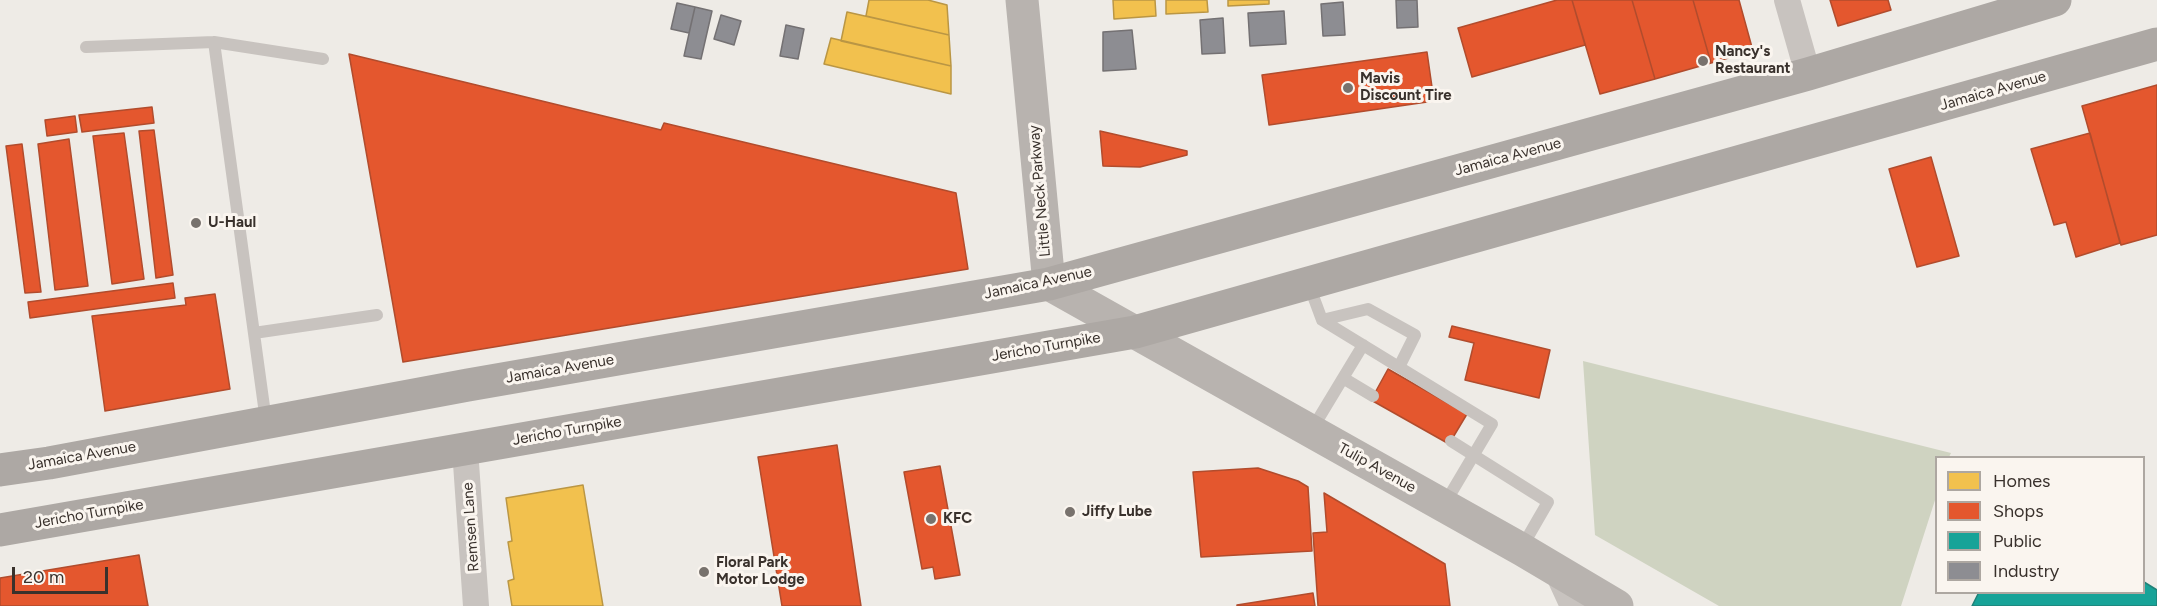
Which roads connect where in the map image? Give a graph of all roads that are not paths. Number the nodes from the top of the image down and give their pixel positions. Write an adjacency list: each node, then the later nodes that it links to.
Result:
1 (1022, 0): 10 (main road, Little Neck Parkway)
2 (1787, 0): 8 (street)
3 (2055, 0): 8 (main road, Jamaica Avenue)
4 (214, 42): 6 (lane); 7 (lane); 14 (lane)
5 (2157, 44): 9 (main road, Jamaica Avenue)
6 (86, 47)
7 (323, 59)
8 (1808, 74): 10 (main road, Jamaica Avenue)
9 (1309, 283): 12 (lane); 13 (main road, Jamaica Avenue)
10 (1049, 284): 13 (main road); 19 (main road, Jamaica Avenue)
11 (376, 315): 14 (lane)
12 (1323, 320): 15 (lane); 16 (lane)
13 (1135, 332): 20 (main road, Tulip Avenue); 22 (main road, Jericho Turnpike)
14 (254, 333): 19 (lane)
15 (1363, 345): 16 (lane); 17 (lane)
16 (1399, 367): 23 (lane)
17 (1343, 378): 18 (lane); 20 (lane)
18 (1373, 396)
19 (266, 423): 24 (main road, Jamaica Avenue)
20 (1311, 431): 25 (main road, Tulip Avenue)
21 (1451, 441): 23 (lane)
22 (465, 449): 26 (main road, Jericho Turnpike); 29 (street, Remsen Lane)
23 (1474, 455): 25 (lane); 27 (lane)
24 (0, 470)
25 (1444, 506): 27 (main road, Tulip Avenue)
26 (0, 530)
27 (1521, 549): 28 (main road, Tulip Avenue)
28 (1556, 569): 30 (street); 31 (main road, Tulip Avenue)
29 (476, 606)
30 (1573, 606)
31 (1617, 606)

